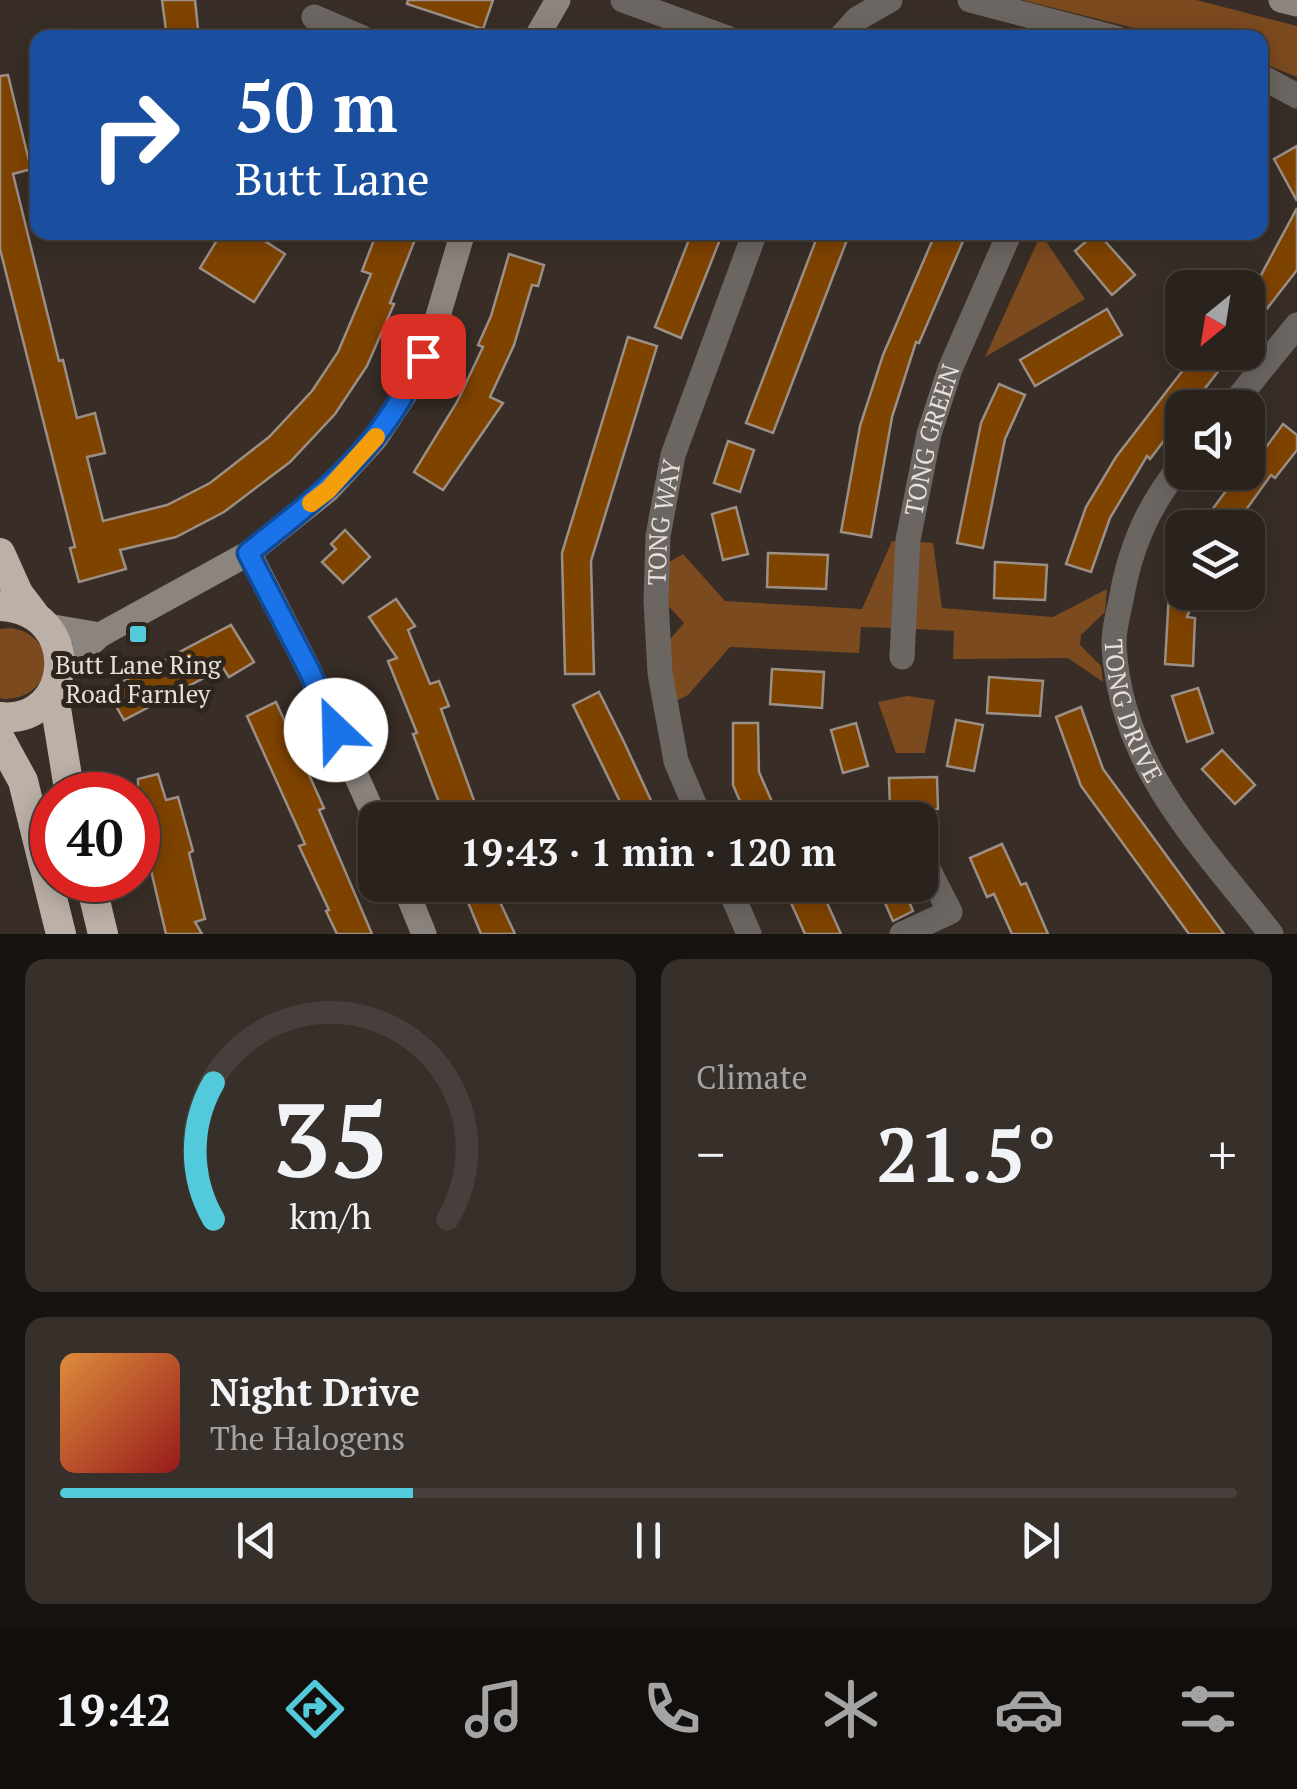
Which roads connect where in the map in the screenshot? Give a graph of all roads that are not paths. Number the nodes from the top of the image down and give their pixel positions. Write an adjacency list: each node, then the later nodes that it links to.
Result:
1 (558, 0): 9 (street)
2 (623, 0): 10 (street)
3 (890, 0): 11 (street)
4 (970, 0): 12 (street)
5 (1281, 0): 6 (street)
6 (1297, 4)
7 (314, 17): 8 (street)
8 (344, 30)
9 (541, 30)
10 (705, 30)
11 (848, 30)
12 (1078, 30)
13 (1268, 80): 14 (street)
14 (1297, 96)
15 (461, 240): 22 (street)
16 (752, 240): 32 (street, TONG WAY)
17 (1006, 240): 26 (street, TONG GREEN)
18 (1297, 325): 19 (street)
19 (1245, 390)
20 (1165, 488): 43 (street, TONG DRIVE)
21 (0, 553): 24 (highway)
22 (248, 553): 25 (street); 31 (street)
23 (0, 606): 24 (highway)
24 (41, 620): 25 (street); 27 (highway)
25 (100, 635): 27 (street)
26 (902, 657)
27 (57, 681): 28 (highway); 30 (highway)
28 (0, 718)
29 (0, 739): 38 (highway)
30 (67, 772)
31 (368, 802)
32 (693, 802)
33 (938, 889): 37 (street)
34 (95, 902): 39 (highway)
35 (411, 902): 40 (street)
36 (735, 902): 41 (street)
37 (956, 923): 42 (street)
38 (61, 934)
39 (103, 934)
40 (424, 934)
41 (749, 934)
42 (902, 934)
43 (1271, 934)

